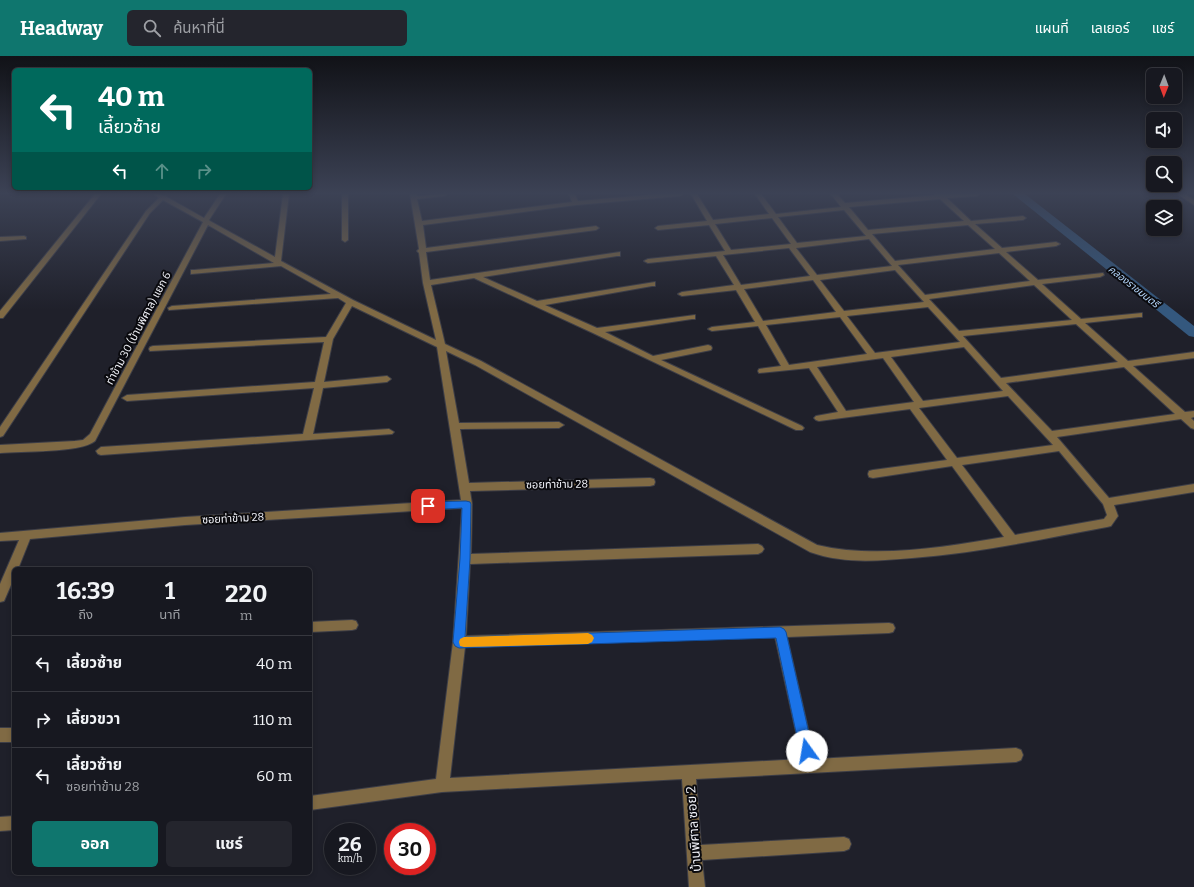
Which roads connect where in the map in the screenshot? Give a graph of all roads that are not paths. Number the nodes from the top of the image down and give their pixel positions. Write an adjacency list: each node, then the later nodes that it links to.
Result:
1 (67, 233): 44 (street)
2 (134, 233): 79 (street)
3 (200, 233): 83 (street, ท่าข้าม 30 (บ้านพิศาล) แยก 6)
4 (227, 233): 25 (street)
5 (283, 233): 25 (street)
6 (345, 233): 16 (street)
7 (420, 233): 20 (street)
8 (560, 233): 20 (street)
9 (718, 233): 21 (street)
10 (785, 233): 18 (street)
11 (881, 233): 13 (street)
12 (981, 233): 19 (street)
13 (870, 234): 18 (street); 26 (street)
14 (24, 238): 15 (street)
15 (0, 239)
16 (345, 240)
17 (1056, 244): 19 (street)
18 (794, 246): 21 (street); 30 (street)
19 (1001, 250): 26 (street); 32 (street)
20 (421, 251): 31 (street)
21 (730, 252): 23 (street)
22 (617, 254): 29 (street)
23 (719, 254): 24 (street); 34 (street)
24 (648, 261)
25 (280, 262): 27 (street); 36 (street)
26 (895, 265): 30 (street); 37 (street)
27 (194, 272)
28 (1100, 275): 32 (street)
29 (475, 276): 31 (street); 39 (street)
30 (814, 278): 34 (street); 42 (street)
31 (427, 283): 53 (street)
32 (1035, 283): 37 (street); 46 (street)
33 (652, 284): 39 (street)
34 (739, 287): 35 (street); 47 (street)
35 (682, 294)
36 (338, 296): 38 (street); 41 (street)
37 (924, 297): 40 (street)
38 (350, 302): 51 (street); 53 (street)
39 (536, 304): 49 (street)
40 (930, 304): 42 (street); 50 (street)
41 (172, 308)
42 (842, 314): 47 (street); 58 (street)
43 (1139, 315): 46 (street)
44 (0, 316)
45 (692, 317): 49 (street)
46 (1079, 321): 50 (street); 61 (street)
47 (761, 323): 48 (street); 62 (street)
48 (712, 329)
49 (596, 331): 59 (street)
50 (957, 334): 52 (street)
51 (330, 339): 55 (street); 66 (street)
52 (967, 344): 56 (street); 65 (street)
53 (440, 345): 75 (street); 94 (street)
54 (708, 348): 59 (street)
55 (153, 349)
56 (885, 355): 58 (street); 69 (street)
57 (1194, 355): 61 (street)
58 (873, 356): 60 (street)
59 (652, 359): 77 (street)
60 (811, 364): 62 (street); 71 (street)
61 (1126, 364): 65 (street); 72 (street)
62 (787, 368): 63 (street)
63 (762, 371)
64 (387, 379): 66 (street)
65 (999, 381): 67 (street)
66 (318, 385): 68 (street); 81 (street)
67 (1010, 393): 69 (street); 80 (street)
68 (127, 398)
69 (916, 405): 71 (street); 85 (street)
70 (1194, 414): 72 (street)
71 (844, 415): 73 (street)
72 (1182, 416): 76 (street); 80 (street)
73 (819, 418)
74 (560, 424): 75 (street)
75 (455, 426): 88 (street)
76 (1194, 426)
77 (799, 428)
78 (389, 432): 81 (street)
79 (0, 434)
80 (1049, 435): 82 (street)
81 (307, 438): 84 (street)
82 (1061, 447): 85 (street); 90 (street)
83 (0, 449)
84 (101, 451)
85 (955, 462): 86 (street); 94 (street)
86 (872, 474)
87 (650, 482): 88 (street, ซอยท่าข้าม 28)
88 (465, 487): 91 (street)
89 (1194, 488): 90 (street)
90 (1107, 502): 94 (street)
91 (466, 504): 92 (street, ซอยท่าข้าม 28); 96 (street)
92 (26, 536): 93 (street, ซอยท่าข้าม 28); 97 (street)
93 (0, 537)
94 (1013, 540)
95 (758, 549): 96 (street)
96 (465, 559): 104 (street)
97 (13, 567)
98 (12, 569): 99 (street)
99 (0, 597)
100 (352, 625): 101 (street)
101 (312, 627)
102 (889, 628): 103 (street)
103 (780, 632): 104 (street); 108 (street)
104 (459, 642): 110 (street)
105 (12, 734): 106 (street)
106 (0, 735)
107 (1016, 755): 108 (street)
108 (810, 766): 109 (street)
109 (688, 772): 110 (street); 115 (street, บ้านพิศาล ซอย 2)
110 (442, 785): 111 (street)
111 (312, 803)
112 (12, 823): 113 (street)
113 (0, 824)
114 (844, 844): 115 (street)
115 (695, 853): 116 (street, บ้านพิศาล ซอย 2)
116 (697, 887)

